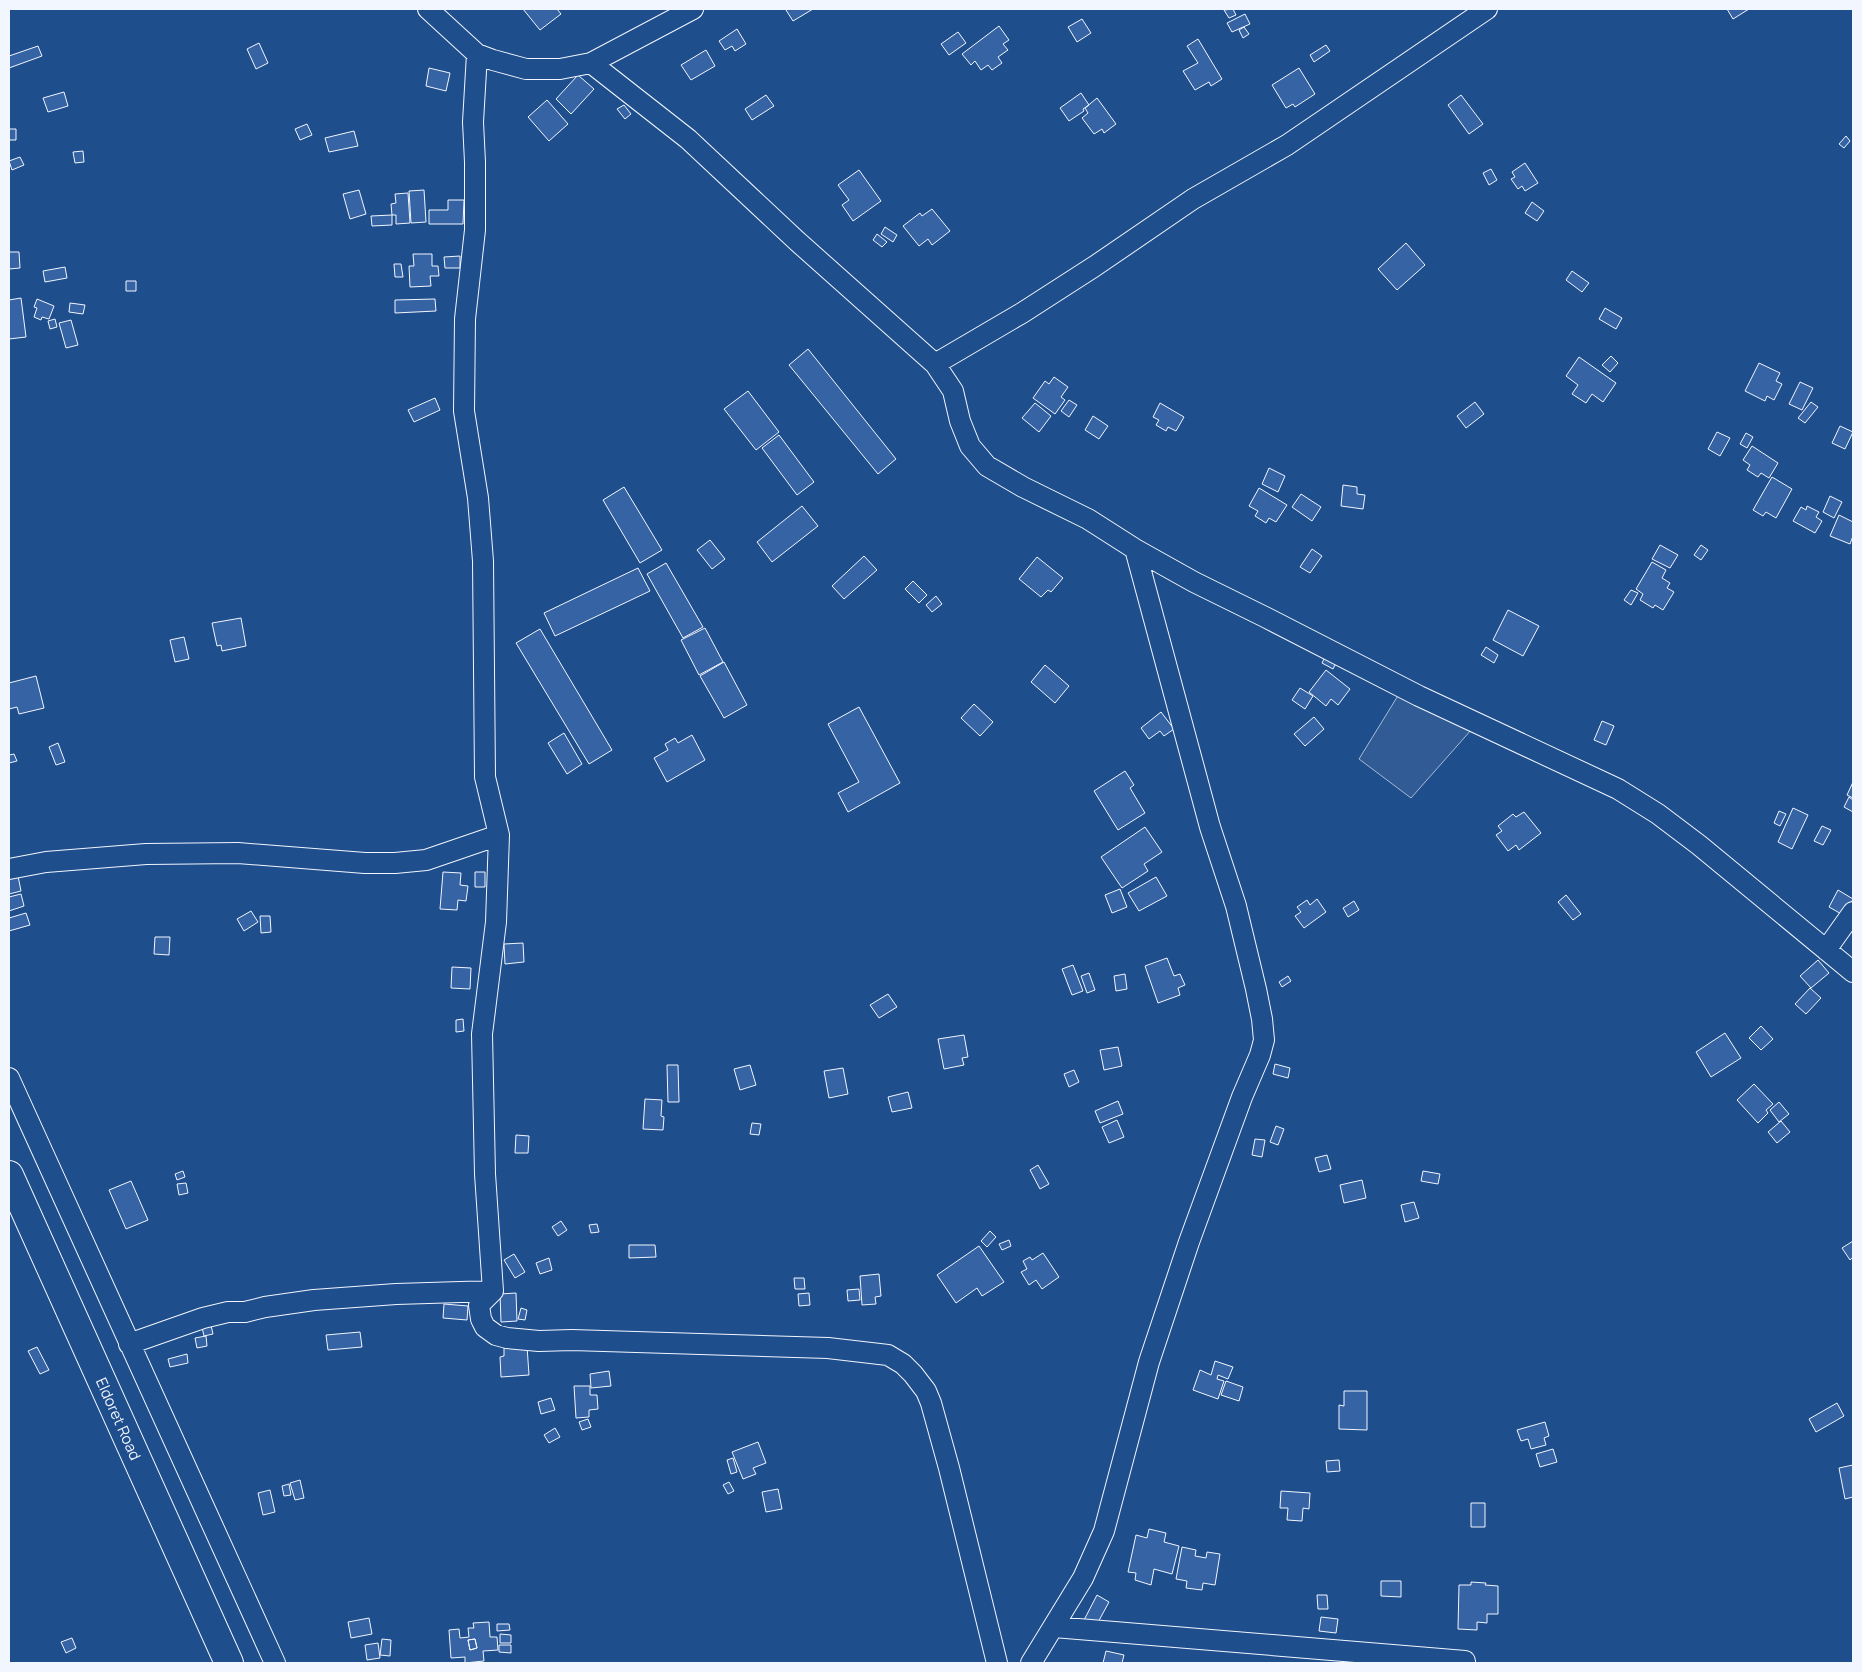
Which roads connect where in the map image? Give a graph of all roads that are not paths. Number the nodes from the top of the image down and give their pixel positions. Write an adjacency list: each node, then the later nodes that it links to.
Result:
1 (693, 9): 5 (street)
2 (1487, 9): 6 (street)
3 (431, 10): 4 (street)
4 (477, 54): 5 (street); 8 (street)
5 (592, 63): 6 (street)
6 (935, 364): 7 (street)
7 (1135, 549): 11 (street); 17 (street)
8 (499, 835): 9 (street); 15 (street)
9 (9, 869)
10 (1853, 912): 11 (street)
11 (1826, 950): 12 (street)
12 (1853, 972)
13 (9, 1078): 16 (street)
14 (9, 1175): 19 (highway, Eldoret Road)
15 (493, 1292): 16 (street); 21 (street)
16 (129, 1344): 20 (street)
17 (1054, 1627): 18 (street); 22 (street)
18 (1465, 1661)
19 (230, 1663)
20 (275, 1663)
21 (997, 1663)
22 (1031, 1663)

